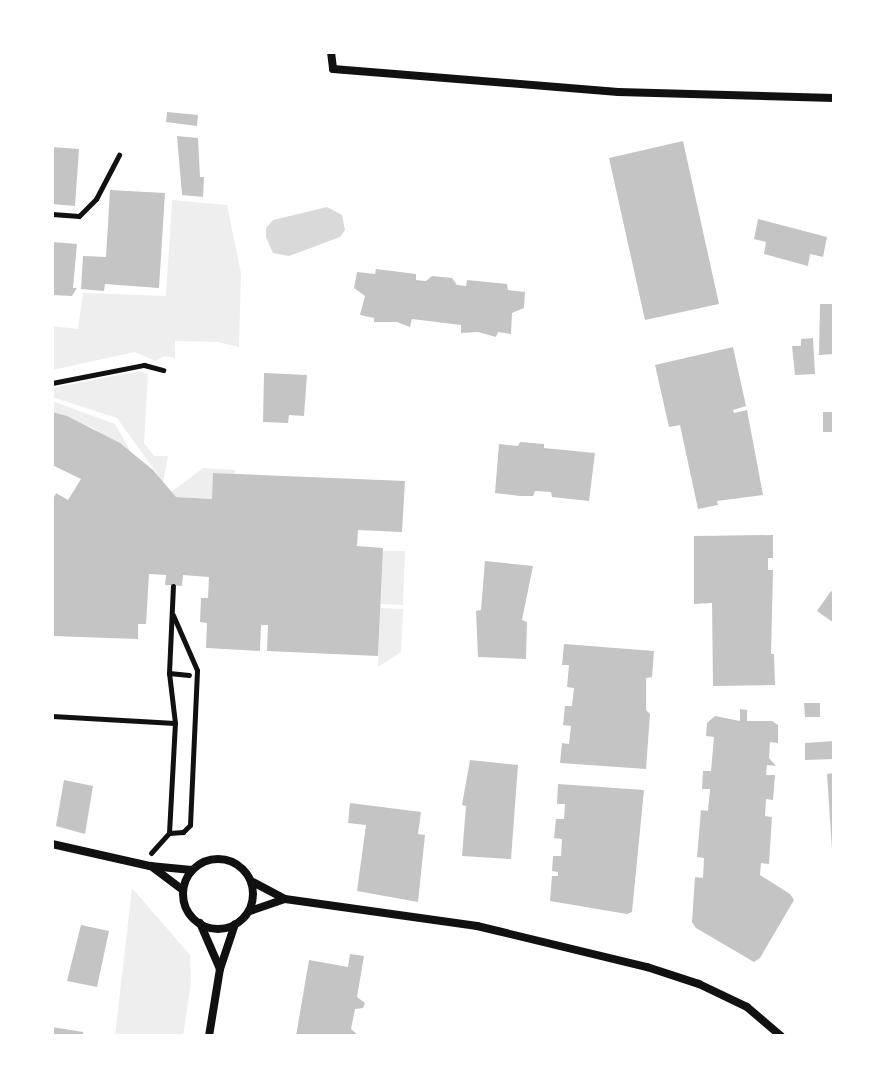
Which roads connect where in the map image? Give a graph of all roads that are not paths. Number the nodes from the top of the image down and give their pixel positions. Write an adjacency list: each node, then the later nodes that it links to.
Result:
1 (331, 52): 2 (street)
2 (834, 98)
3 (119, 155): 4 (lane)
4 (52, 214)
5 (52, 844): 6 (street)
6 (150, 866): 7 (street); 9 (street)
7 (192, 870): 8 (street); 9 (street)
8 (251, 881): 10 (street); 11 (street)
9 (181, 889): 12 (street)
10 (285, 899): 11 (street); 16 (street)
11 (250, 911): 13 (street)
12 (200, 923): 13 (street); 14 (street)
13 (235, 924): 14 (street)
14 (220, 969): 15 (street)
15 (209, 1036)
16 (781, 1036)

